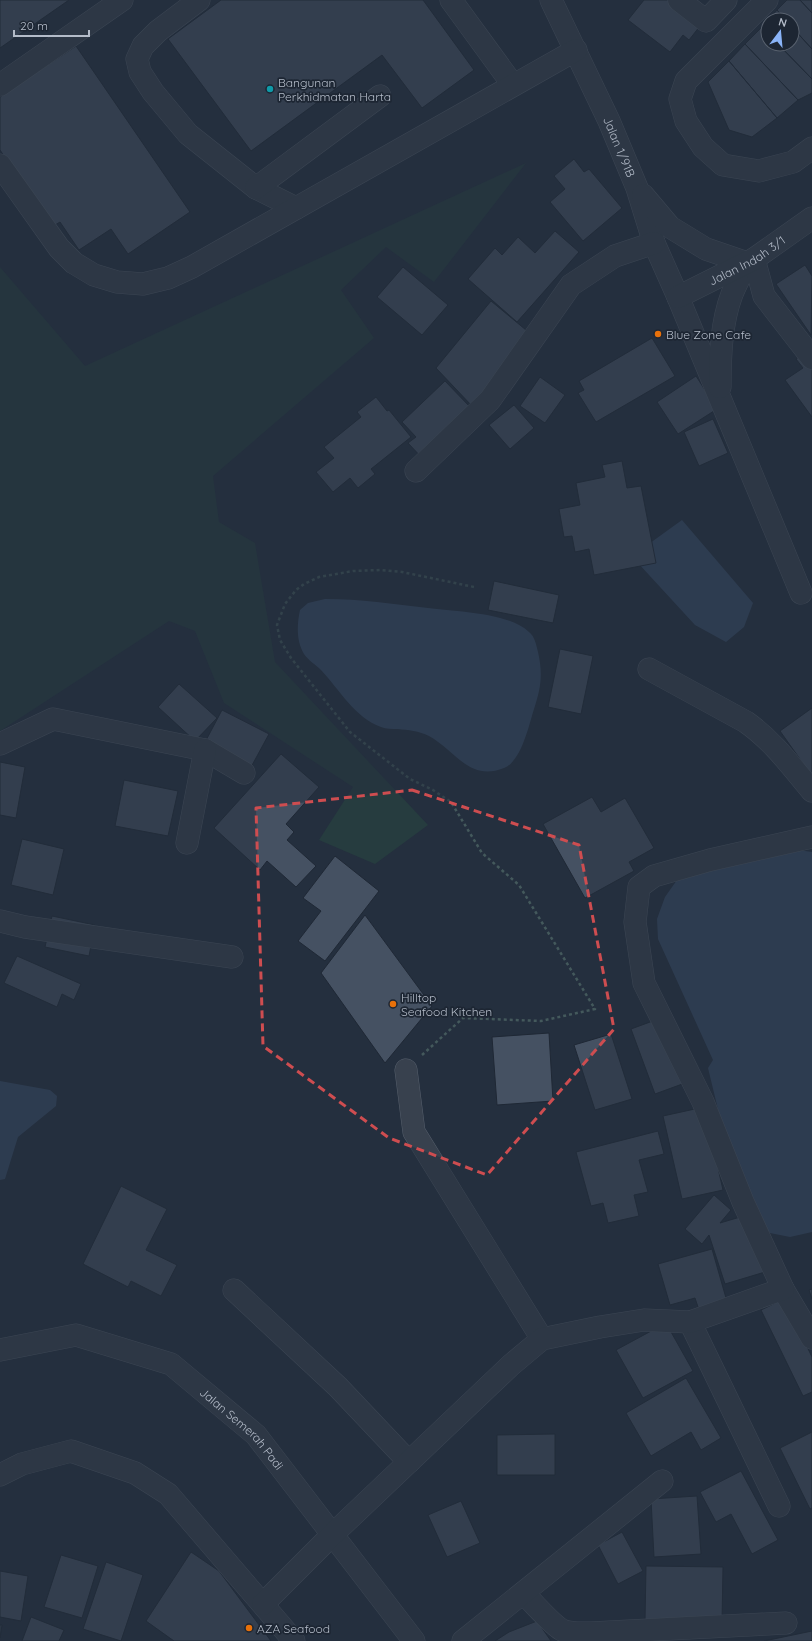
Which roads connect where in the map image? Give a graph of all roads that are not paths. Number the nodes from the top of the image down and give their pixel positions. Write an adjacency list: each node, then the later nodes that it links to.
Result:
1 (122, 0): 9 (street)
2 (199, 0): 14 (street)
3 (451, 0): 10 (street)
4 (551, 0): 8 (street, Jalan 1/91B)
5 (679, 0): 6 (street)
6 (726, 0)
7 (767, 0): 12 (street)
8 (576, 50): 10 (street); 15 (street, Jalan 1/91B)
9 (0, 84)
10 (513, 85): 16 (street)
11 (380, 96): 14 (street)
12 (812, 148)
13 (0, 165): 16 (street)
14 (256, 188): 16 (street)
15 (637, 188): 18 (street, Jalan 1/91B); 19 (street)
16 (296, 208)
17 (812, 218): 19 (street, Jalan Indah 3/1)
18 (654, 243): 20 (street, Jalan 1/91B); 23 (street)
19 (750, 261): 20 (street, Jalan Indah 3/1); 21 (street); 22 (street)
20 (678, 297): 22 (street, Jalan 1/91B)
21 (812, 358)
22 (721, 398): 24 (street, Jalan 1/91B)
23 (416, 471)
24 (801, 593)
25 (649, 669): 29 (street)
26 (0, 744): 27 (street)
27 (205, 750): 28 (street); 31 (street)
28 (244, 773)
29 (812, 791)
30 (812, 837): 36 (street)
31 (186, 843)
32 (0, 921): 33 (street)
33 (232, 957)
34 (406, 1070): 39 (street)
35 (234, 1290): 41 (street)
36 (783, 1290): 37 (street); 38 (street)
37 (690, 1322): 39 (street); 44 (street)
38 (812, 1338)
39 (542, 1339): 41 (street)
40 (0, 1350): 45 (street, Jalan Semerah Padi)
41 (409, 1462): 45 (street)
42 (0, 1475): 47 (street)
43 (662, 1481): 46 (street)
44 (779, 1506)
45 (333, 1534): 47 (street); 50 (street, Jalan Semerah Padi)
46 (523, 1593): 48 (street); 51 (street)
47 (262, 1604): 49 (street)
48 (786, 1623)
49 (294, 1641)
50 (414, 1641)
51 (463, 1641)

